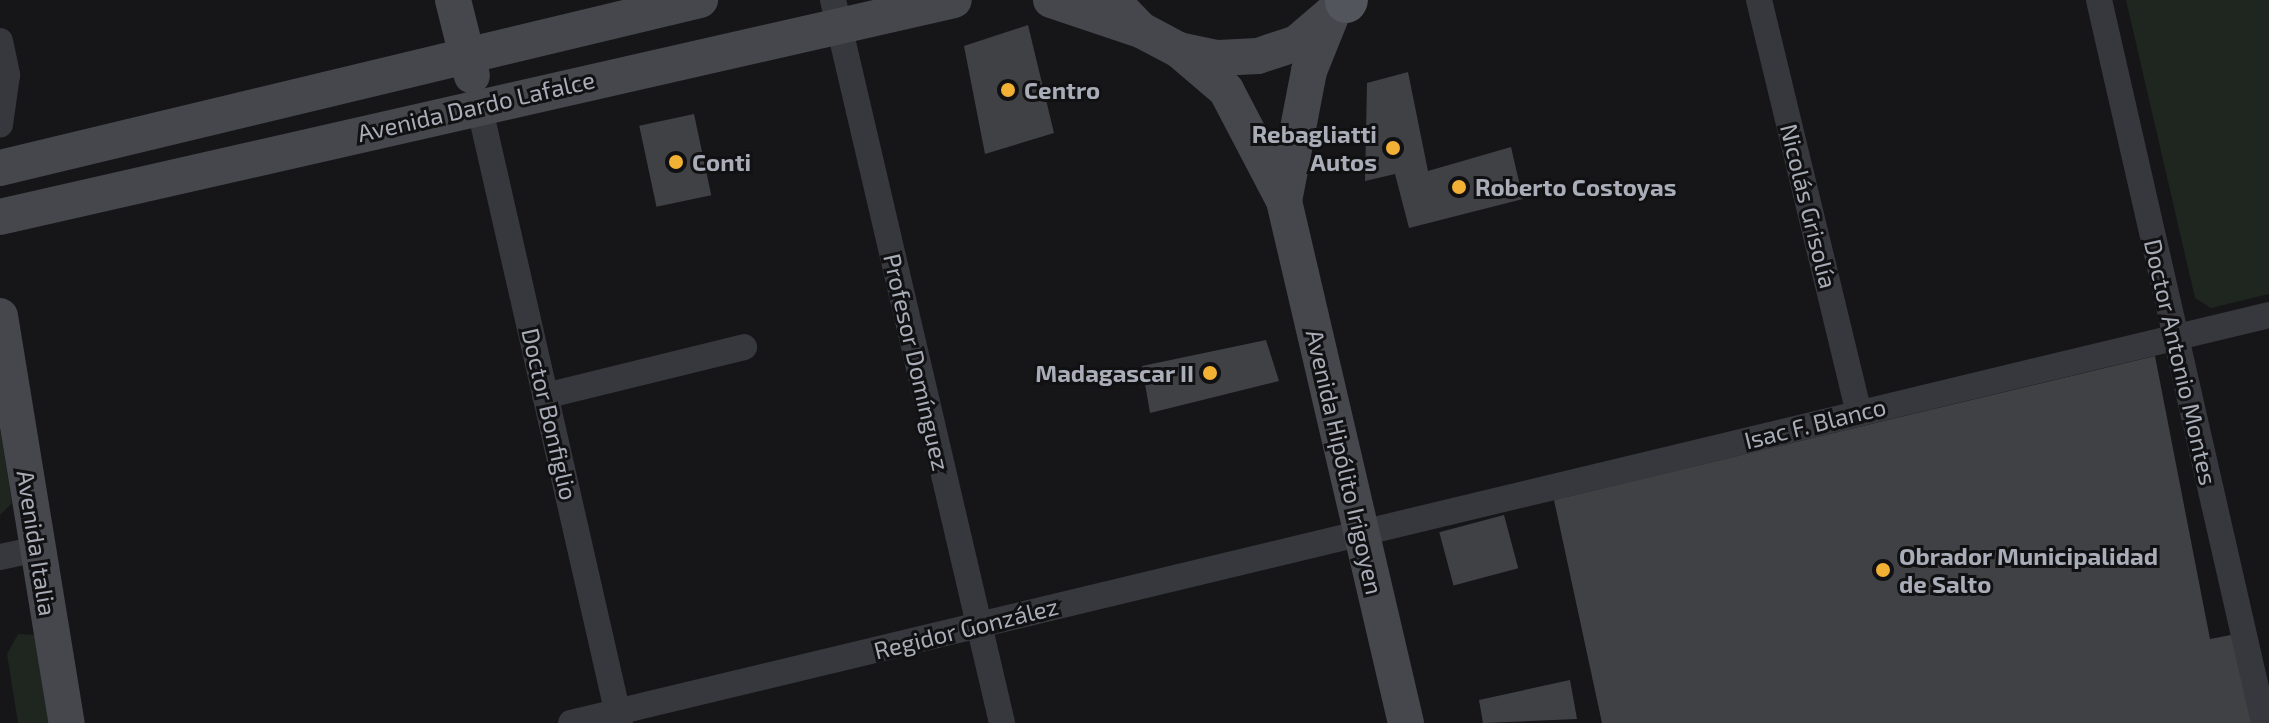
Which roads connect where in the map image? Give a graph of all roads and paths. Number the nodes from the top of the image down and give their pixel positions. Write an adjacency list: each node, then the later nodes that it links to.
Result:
1 (453, 0): 13 (main road)
2 (700, 0): 13 (main road)
3 (954, 0): 9 (main road, Avenida Dardo Lafalce)
4 (1051, 0): 10 (main road)
5 (1112, 0): 10 (main road)
6 (1759, 0): 24 (street, Nicolás Grisolía)
7 (2099, 0): 21 (street, Doctor Antonio Montes)
8 (1342, 5): 12 (main road); 17 (main road, Avenida Hipólito Irigoyen)
9 (836, 12): 14 (main road, Avenida Dardo Lafalce); 28 (street, Profesor Domínguez)
10 (1141, 30): 12 (main road)
11 (0, 41): 15 (street)
12 (1179, 50): 17 (main road, Avenida Hipólito Irigoyen)
13 (466, 54): 14 (main road); 16 (main road)
14 (479, 105): 18 (main road, Avenida Dardo Lafalce); 23 (street, Doctor Bonfiglio)
15 (0, 125)
16 (0, 168)
17 (1284, 201): 25 (main road, Avenida Hipólito Irigoyen)
18 (1, 218)
19 (2269, 315): 21 (street, Isac F. Blanco)
20 (0, 316): 26 (main road, Avenida Italia)
21 (2175, 336): 24 (street, Isac F. Blanco); 34 (street, Doctor Antonio Montes)
22 (744, 347): 23 (street)
23 (545, 396): 29 (street, Doctor Bonfiglio)
24 (1859, 412): 25 (street, Isac F. Blanco)
25 (1361, 532): 28 (street, Regidor González); 33 (main road, Avenida Hipólito Irigoyen)
26 (38, 549): 27 (street); 30 (main road, Avenida Italia)
27 (0, 557)
28 (979, 625): 29 (street, Regidor González); 32 (street, Profesor Domínguez)
29 (619, 718): 31 (street, Regidor González)
30 (67, 723)
31 (571, 723)
32 (1002, 723)
33 (1406, 723)
34 (2264, 723)

